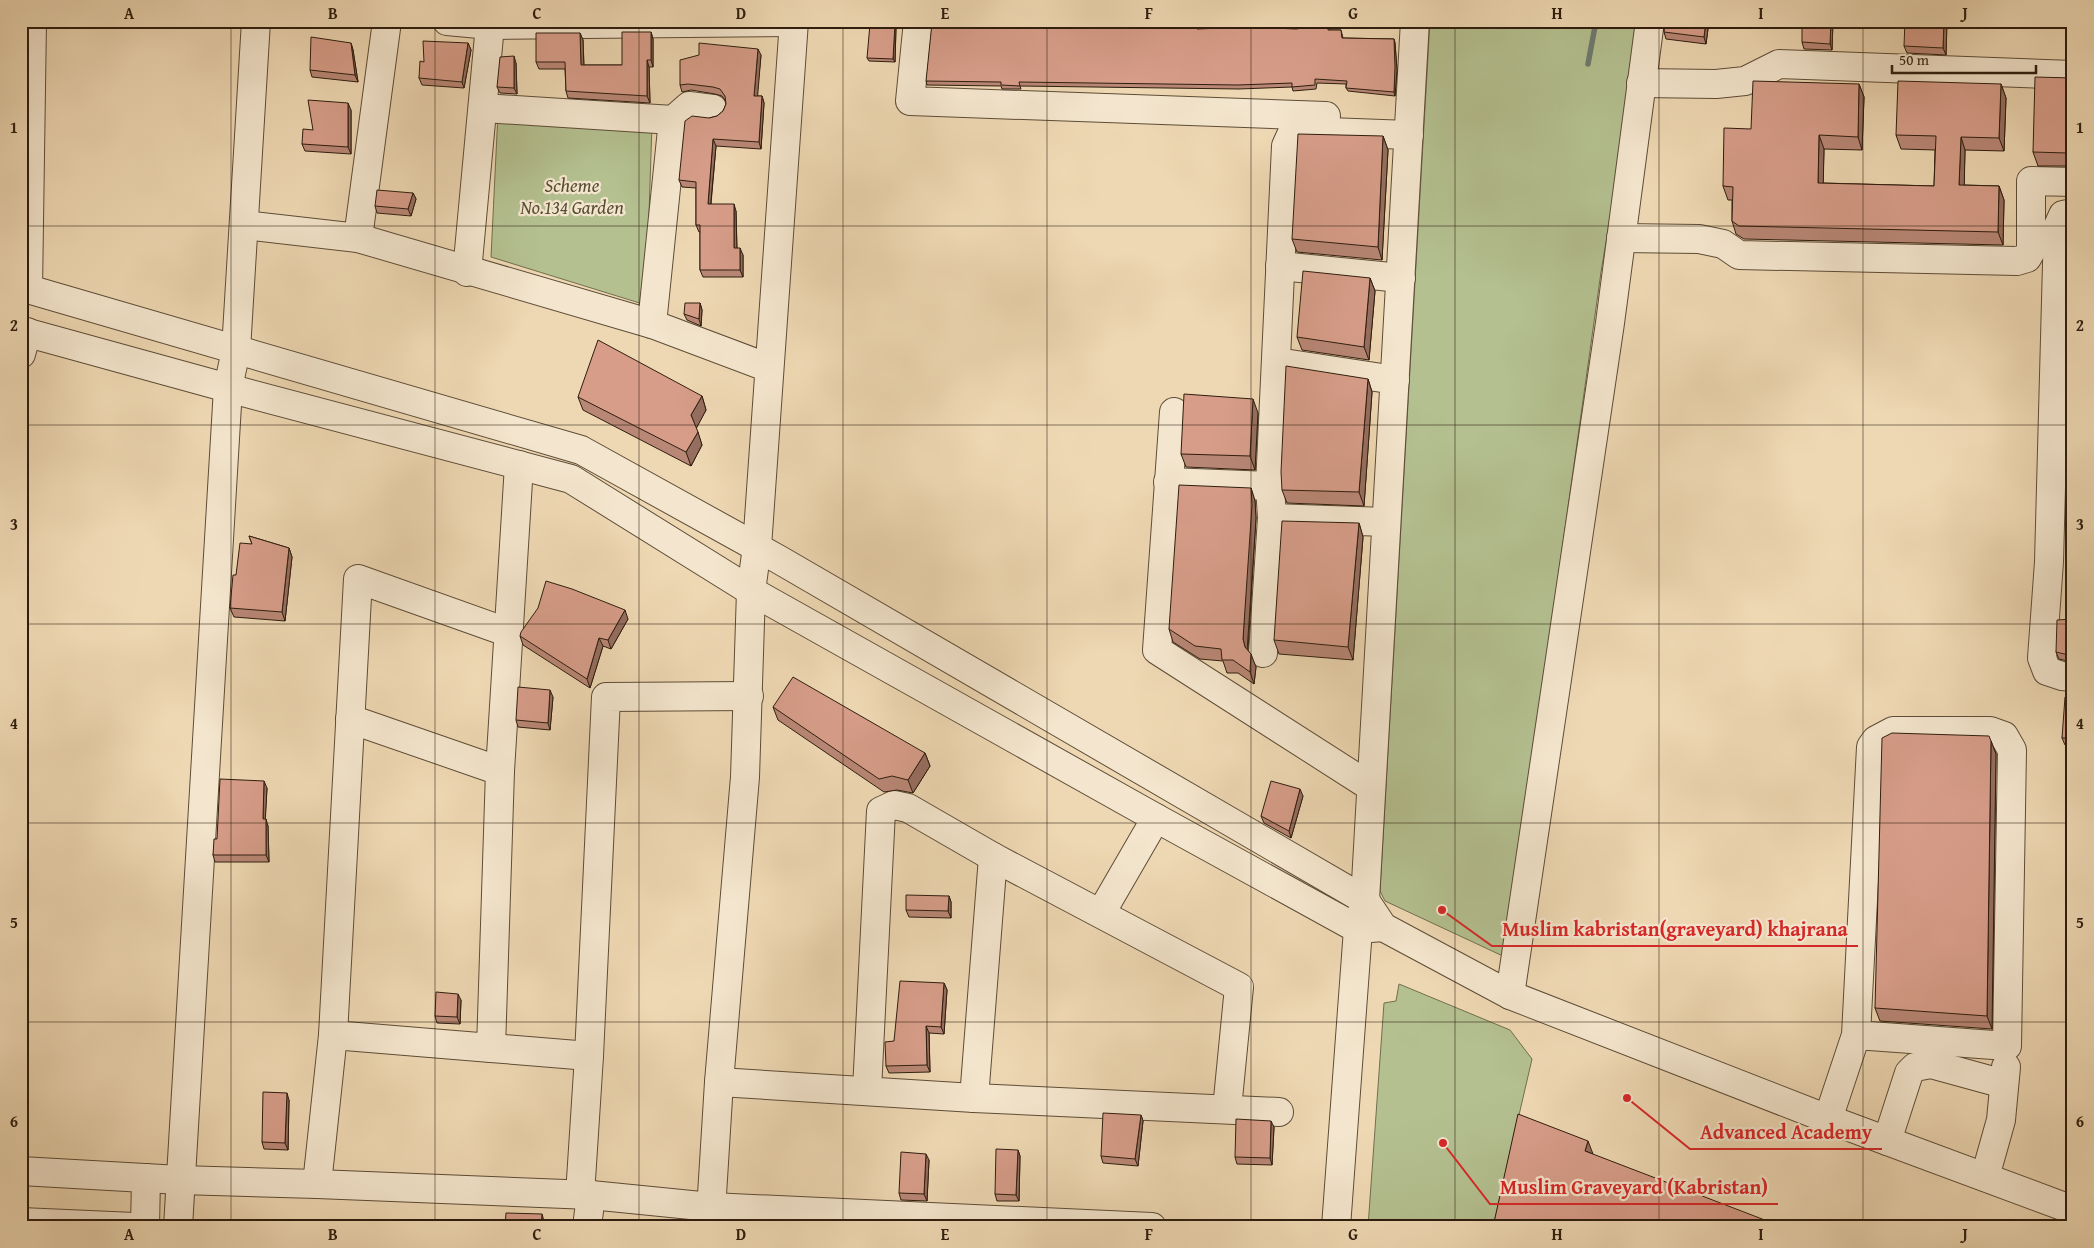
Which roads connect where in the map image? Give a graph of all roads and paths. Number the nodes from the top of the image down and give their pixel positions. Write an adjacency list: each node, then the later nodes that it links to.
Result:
1 (32, 21): 24 (street)
2 (256, 21): 18 (street)
3 (387, 21): 19 (street)
4 (447, 21): 9 (street)
5 (918, 21): 15 (street)
6 (1415, 21): 15 (street)
7 (1650, 21): 11 (street)
8 (794, 22): 9 (street); 29 (street)
9 (490, 25): 12 (street)
10 (2073, 74): 11 (street)
11 (1641, 83): 20 (street)
12 (483, 108): 14 (street); 22 (street)
13 (713, 109): 14 (street)
14 (673, 120): 25 (street)
15 (1409, 126): 21 (street); 23 (street)
16 (2073, 182): 20 (street)
17 (2073, 213): 39 (street)
18 (244, 225): 19 (street); 27 (street)
19 (358, 238): 22 (street)
20 (1621, 238): 53 (street)
21 (1280, 266): 23 (street); 28 (street)
22 (467, 272): 25 (street)
23 (1400, 278): 30 (street)
24 (24, 288): 27 (street)
25 (652, 324): 29 (street)
26 (23, 339): 31 (street)
27 (236, 350): 31 (street); 38 (street)
28 (1277, 362): 30 (street); 35 (street)
29 (769, 368): 38 (street)
30 (1395, 380): 37 (street)
31 (228, 388): 33 (street); 70 (street)
32 (1174, 412): 34 (street)
33 (519, 465): 40 (street); 41 (street)
34 (1168, 482): 35 (street); 47 (street)
35 (1270, 486): 36 (street)
36 (1272, 518): 37 (street); 42 (street)
37 (1386, 522): 47 (street)
38 (757, 547): 40 (street); 50 (street)
39 (2061, 563): 43 (street)
40 (751, 590): 44 (street); 48 (street)
41 (508, 632): 45 (street); 46 (street)
42 (1263, 653)
43 (2073, 677)
44 (749, 696): 58 (street); 59 (street)
45 (350, 719): 46 (street); 54 (street)
46 (500, 771): 57 (street)
47 (1371, 787): 50 (street)
48 (1156, 818): 51 (street); 52 (street)
49 (993, 857): 51 (street); 61 (street); 62 (street)
50 (1365, 900): 52 (street)
51 (1101, 913): 63 (street)
52 (1371, 928): 53 (street); 81 (street)
53 (1510, 995): 65 (street)
54 (333, 1035): 57 (street); 71 (street)
55 (1856, 1035): 56 (street); 56 (street); 65 (street)
56 (2007, 1046): 60 (street)
57 (491, 1048): 58 (street)
58 (589, 1056): 72 (street)
59 (719, 1082): 61 (street); 74 (street)
60 (2004, 1084): 66 (street); 68 (street)
61 (867, 1090): 62 (street)
62 (974, 1098): 63 (street)
63 (1227, 1109): 64 (street)
64 (1278, 1112)
65 (1828, 1119): 66 (street)
66 (1887, 1141): 68 (street)
67 (21, 1171): 69 (street)
68 (1985, 1177): 73 (street)
69 (146, 1178): 70 (street); 77 (street)
70 (180, 1180): 71 (street); 78 (street)
71 (317, 1184): 72 (street)
72 (585, 1195): 74 (street); 79 (street)
73 (2073, 1210)
74 (710, 1217): 80 (street)
75 (21, 1222): 76 (street)
76 (134, 1227)
77 (145, 1227)
78 (178, 1227)
79 (586, 1227)
80 (1152, 1227)
81 (1336, 1227)

